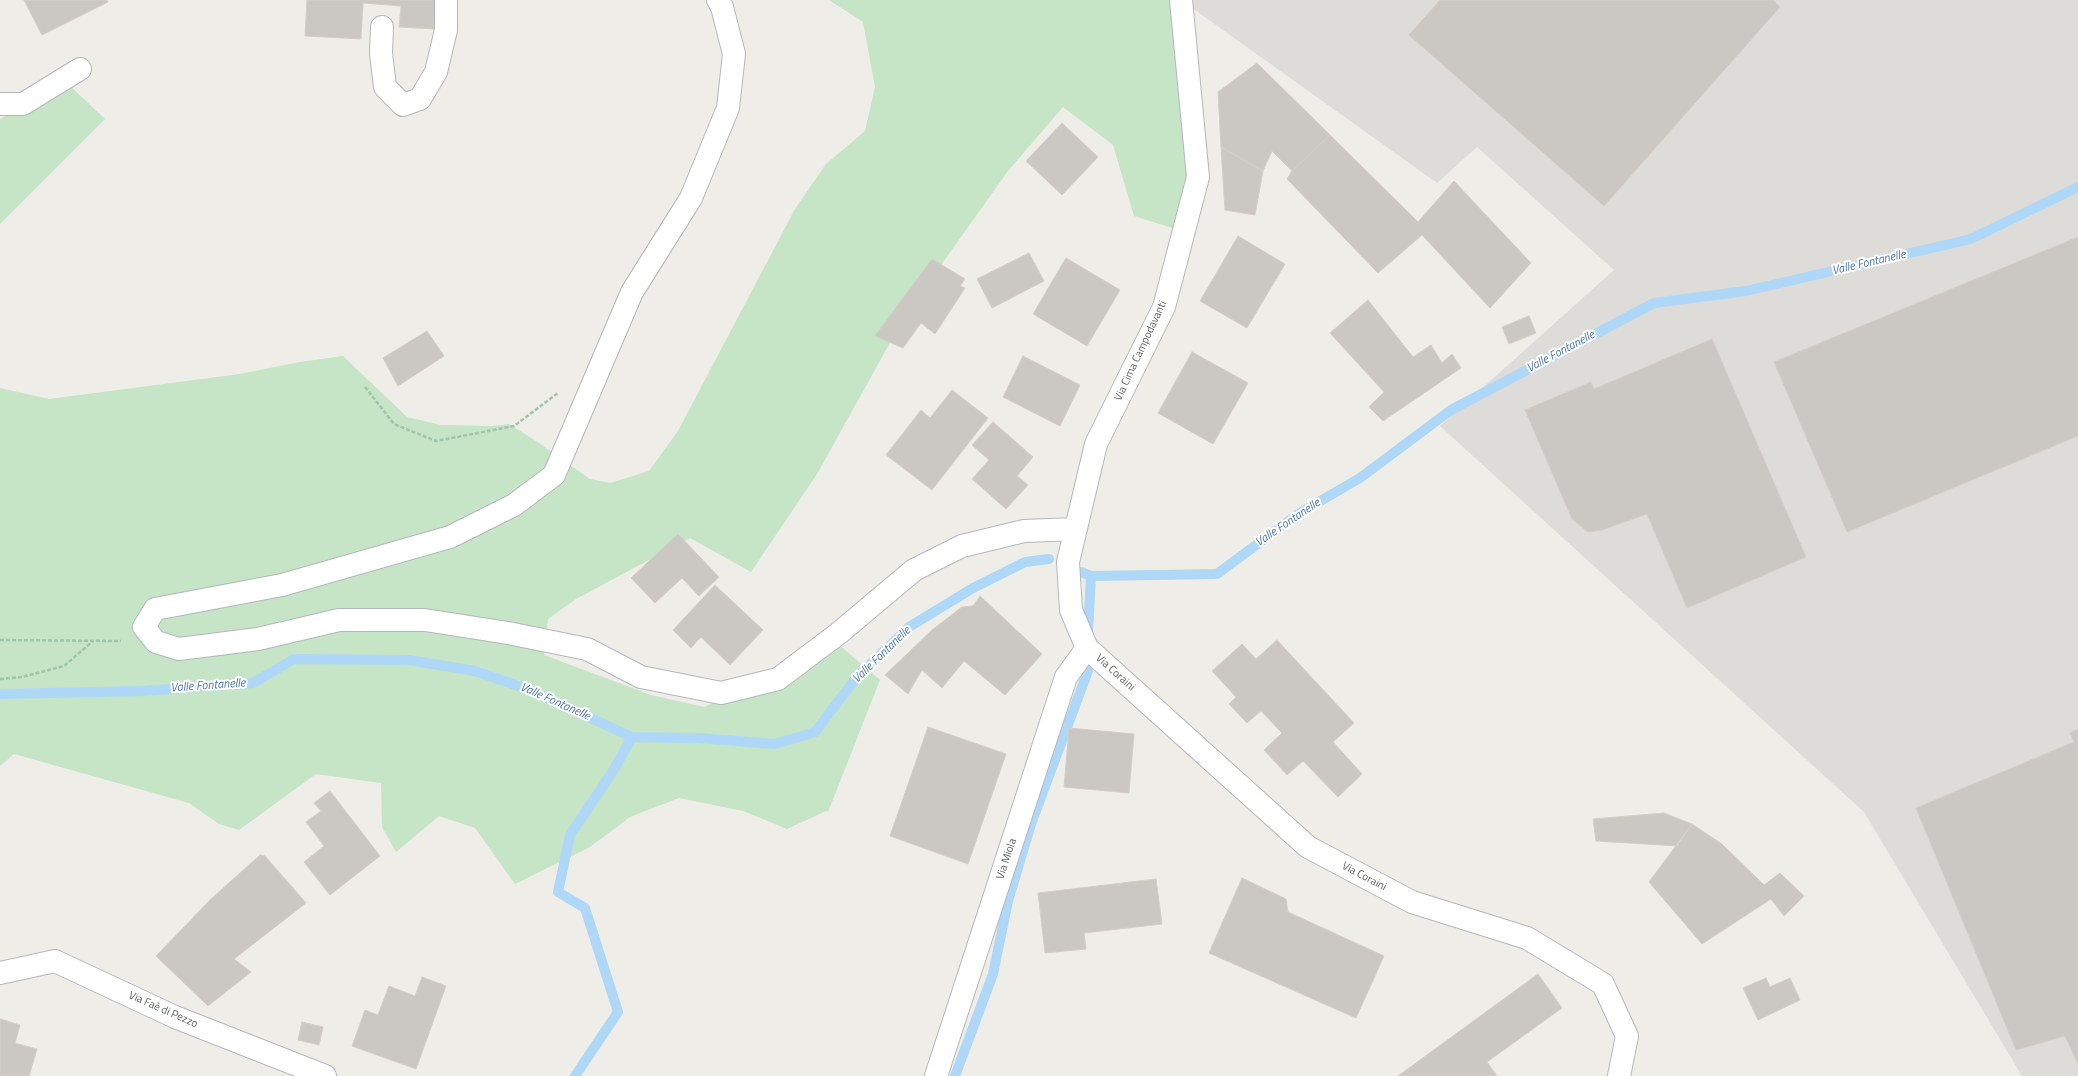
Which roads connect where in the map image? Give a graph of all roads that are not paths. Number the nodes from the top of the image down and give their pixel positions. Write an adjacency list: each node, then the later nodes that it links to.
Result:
1 (446, 0): 4 (street)
2 (718, 0): 7 (street)
3 (1181, 0): 7 (street, Via Cima Campodavanti)
4 (382, 27)
5 (80, 69): 6 (street)
6 (0, 104)
7 (1076, 529): 8 (street, Via Cima Campodavanti)
8 (1087, 648): 11 (street, Via Miola); 12 (street, Via Coraini)
9 (0, 973): 10 (street, Via Faè di Pezzo)
10 (325, 1076)
11 (936, 1076)
12 (1619, 1076)

